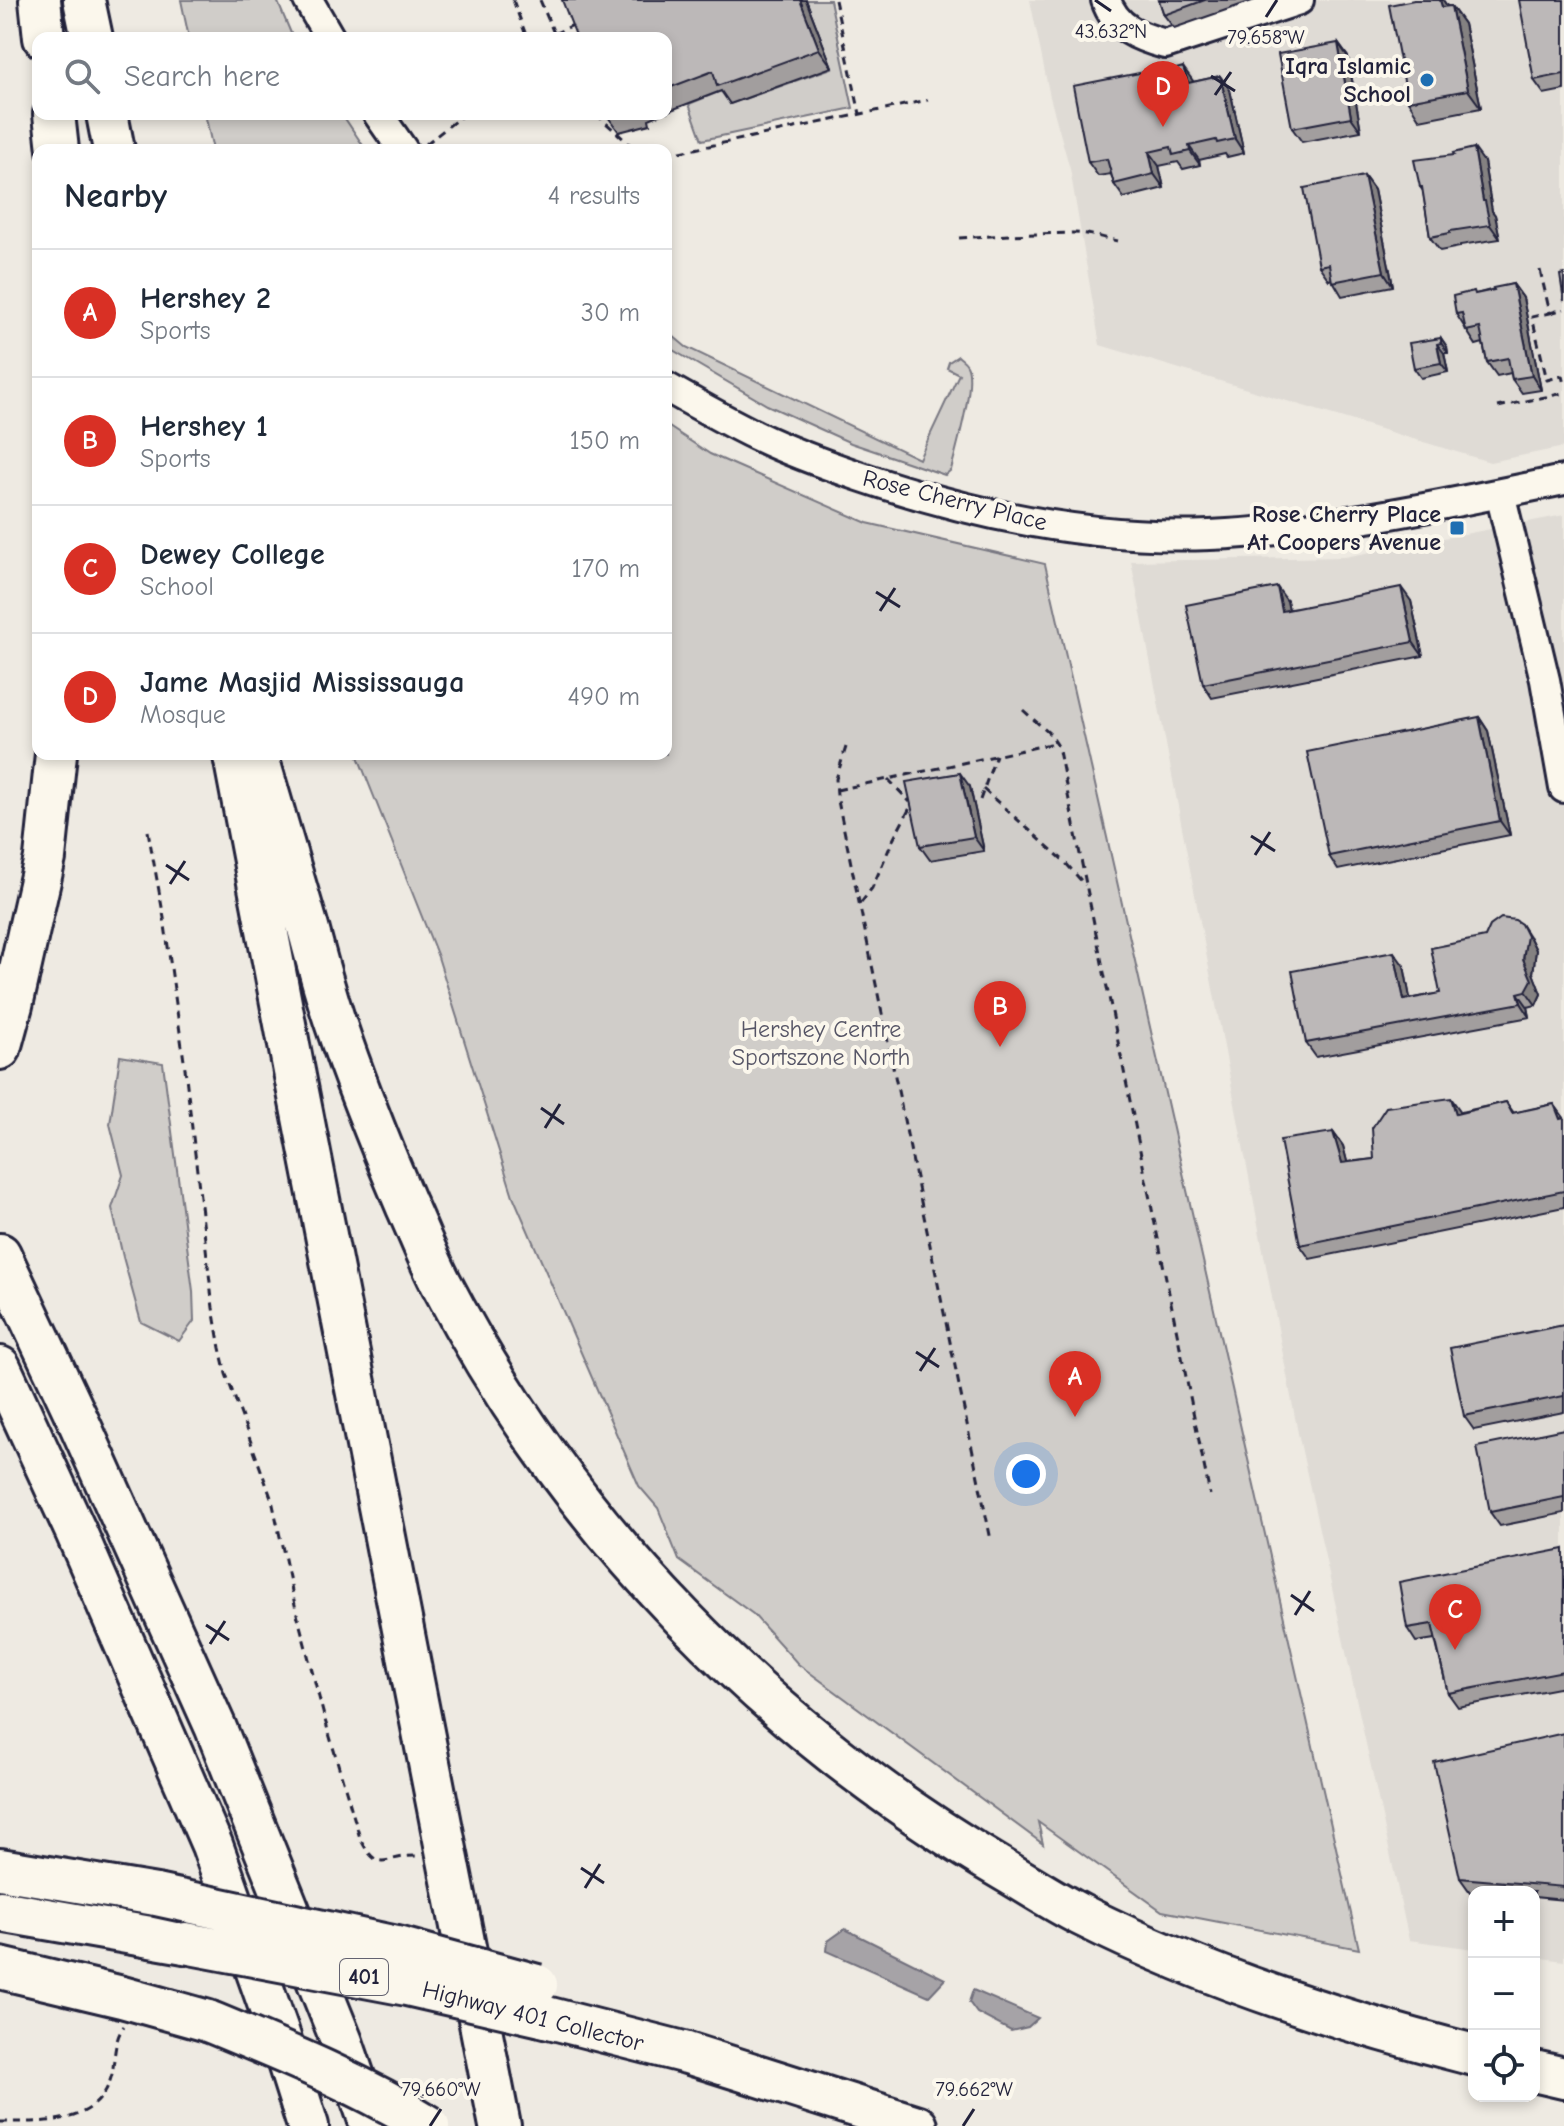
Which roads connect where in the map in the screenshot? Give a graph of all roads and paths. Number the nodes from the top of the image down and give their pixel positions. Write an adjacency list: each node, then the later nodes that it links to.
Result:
1 (40, 0): 10 (highway)
2 (84, 0): 11 (highway)
3 (308, 0): 12 (street)
4 (513, 0): 13 (path)
5 (540, 0): 14 (path)
6 (835, 0): 17 (path)
7 (1106, 0): 8 (street)
8 (1299, 0)
9 (577, 23): 15 (path)
10 (43, 32)
11 (91, 32)
12 (327, 32)
13 (525, 32)
14 (553, 32)
15 (562, 32)
16 (928, 100): 17 (path)
17 (860, 114): 30 (path)
18 (55, 120): 24 (highway)
19 (108, 120): 25 (highway)
20 (382, 120): 26 (street)
21 (456, 120): 27 (path)
22 (603, 120): 23 (path)
23 (626, 141): 28 (path); 29 (path)
24 (57, 144)
25 (113, 144)
26 (399, 144)
27 (425, 144)
28 (623, 144)
29 (629, 144)
30 (672, 154)
31 (959, 238): 32 (path)
32 (1118, 241)
33 (1540, 270): 35 (path)
34 (1564, 309): 35 (path)
35 (1550, 313): 36 (path)
36 (1563, 376): 37 (path)
37 (1564, 384)
38 (672, 390): 42 (street, Rose Cherry Place)
39 (1564, 393): 40 (path)
40 (1498, 407)
41 (1564, 480): 42 (street, Rose Cherry Place)
42 (1500, 493): 53 (street)
43 (1023, 710): 44 (path)
44 (1055, 743): 46 (path); 60 (path)
45 (846, 747): 55 (path)
46 (996, 755): 50 (path); 54 (path)
47 (55, 760): 62 (highway)
48 (235, 760): 67 (highway)
49 (259, 760): 73 (highway)
50 (941, 767): 51 (path); 52 (path)
51 (887, 779): 55 (path); 57 (path)
52 (943, 779)
53 (1564, 788)
54 (983, 789): 56 (path); 60 (path)
55 (837, 790): 61 (path)
56 (980, 800)
57 (912, 804): 58 (path); 61 (path)
58 (919, 811)
59 (148, 831): 67 (path)
60 (1086, 886): 65 (path)
61 (859, 905): 66 (path)
62 (0, 1049)
63 (0, 1254): 78 (highway)
64 (0, 1367): 77 (highway)
65 (1210, 1495)
66 (991, 1540)
67 (449, 1861): 80 (highway)
68 (0, 1869): 71 (highway, bridge)
69 (0, 1911): 71 (highway, Highway 401 Collector / 401, bridge)
70 (0, 1968): 72 (highway)
71 (539, 2000): 81 (highway, Highway 401 Collector / 401)
72 (147, 2005): 76 (path); 79 (highway, bridge)
73 (1468, 2054)
74 (1540, 2072): 75 (highway)
75 (1564, 2078)
76 (0, 2122)
77 (308, 2126)
78 (371, 2126)
79 (429, 2126)
80 (500, 2126)
81 (917, 2126)

